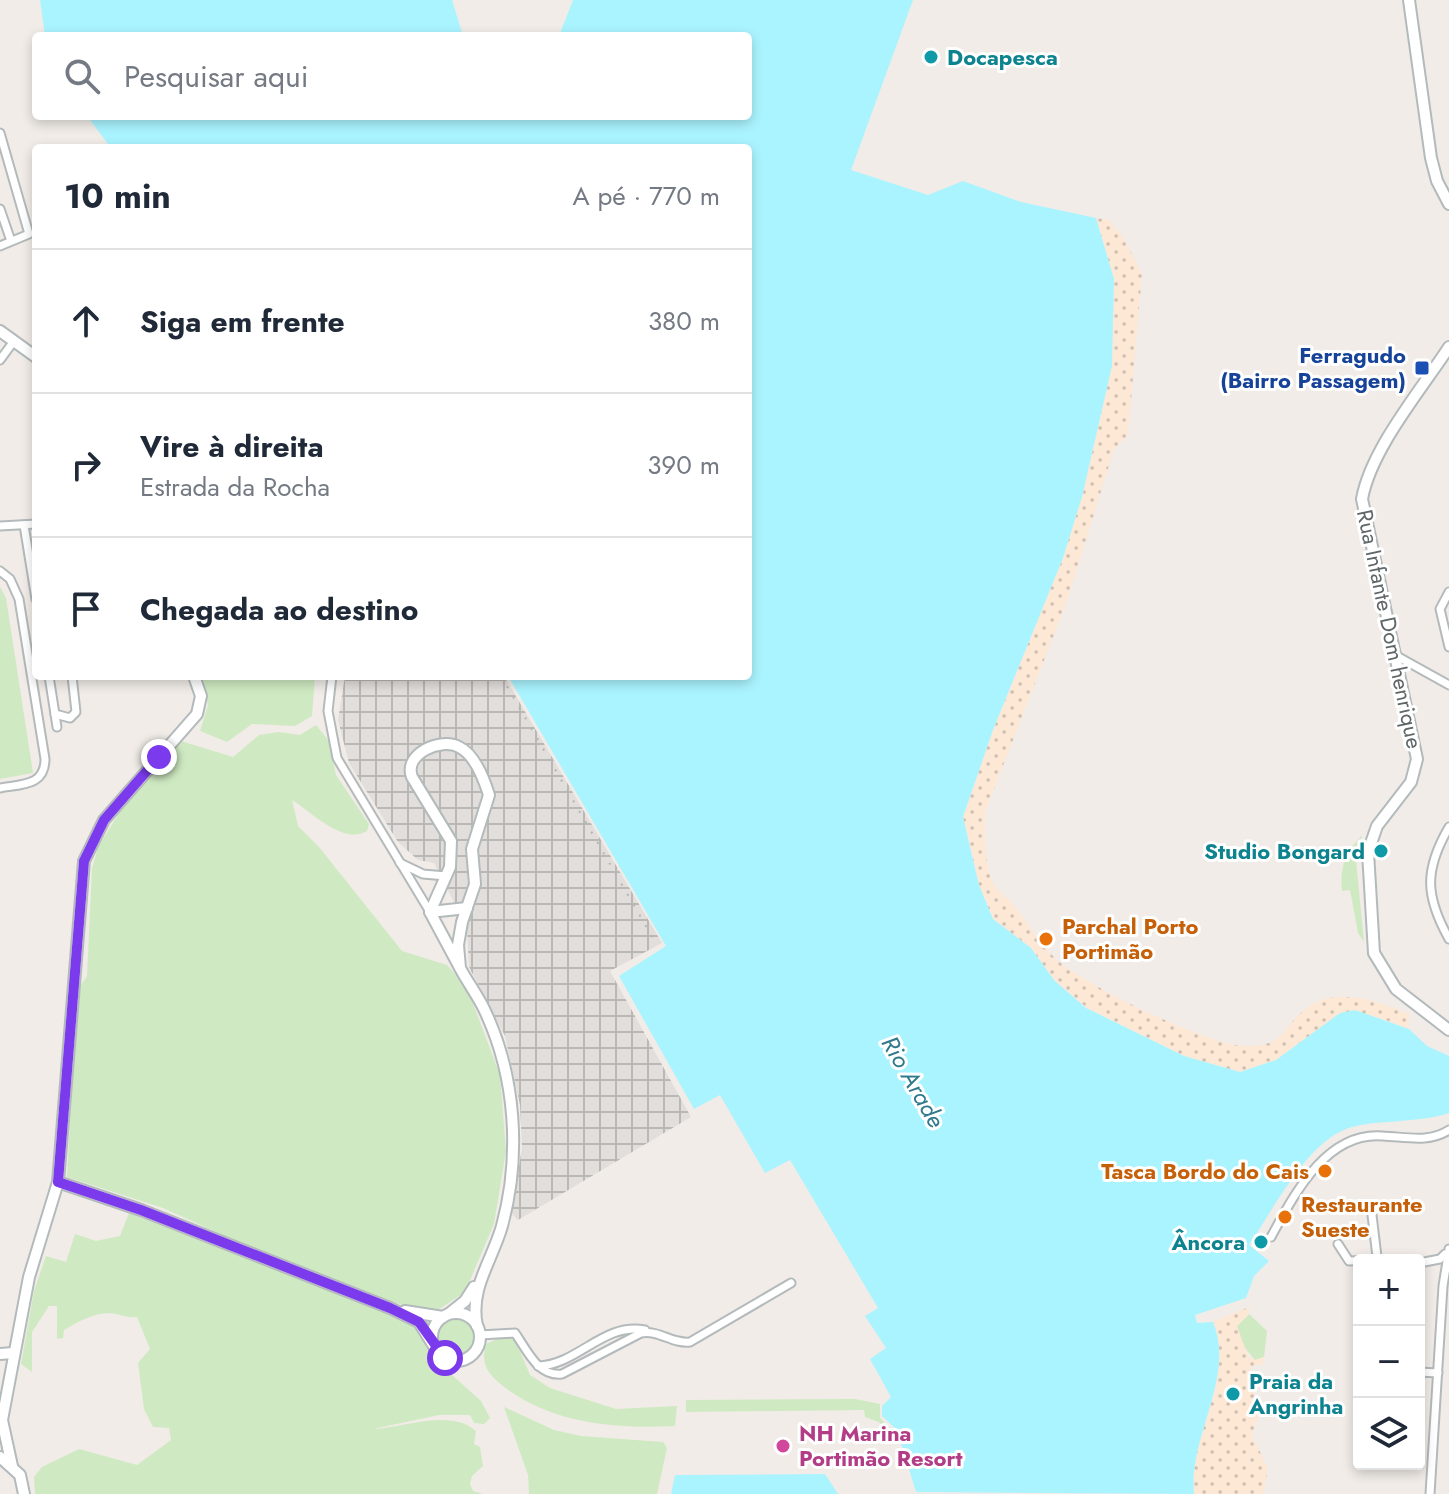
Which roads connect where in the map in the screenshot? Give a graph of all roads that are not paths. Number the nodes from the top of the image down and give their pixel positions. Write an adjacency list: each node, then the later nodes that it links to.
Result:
1 (1409, 0): 3 (street)
2 (0, 133): 5 (street)
3 (1449, 204)
4 (0, 209): 5 (street)
5 (11, 241): 6 (street)
6 (0, 246)
7 (0, 331): 8 (street)
8 (14, 341): 10 (street); 11 (street)
9 (1449, 347): 20 (street, Rua Infante Dom henrique)
10 (32, 354)
11 (0, 360)
12 (32, 524): 13 (street)
13 (24, 525): 14 (street); 16 (street)
14 (0, 526)
15 (0, 571): 28 (street)
16 (32, 574)
17 (1449, 592): 18 (street)
18 (1446, 626): 19 (street)
19 (1449, 647)
20 (1394, 654): 25 (street); 36 (street, Rua Infante Dom henrique)
21 (50, 680): 26 (street)
22 (72, 680): 26 (street)
23 (195, 680): 38 (street)
24 (332, 680): 30 (street)
25 (1449, 685)
26 (55, 714): 27 (street)
27 (57, 727)
28 (0, 788)
29 (1449, 827): 34 (street)
30 (400, 863): 31 (street); 33 (street)
31 (446, 876): 32 (street); 33 (street)
32 (467, 908): 33 (street); 35 (street)
33 (430, 912): 35 (street)
34 (1449, 939)
35 (460, 968): 47 (street)
36 (1449, 1030)
37 (1449, 1130): 40 (street)
38 (58, 1182): 49 (street); 57 (street)
39 (1372, 1215): 43 (street)
40 (1271, 1237)
41 (1338, 1244): 44 (street)
42 (1448, 1251): 45 (street); 46 (street)
43 (1376, 1254)
44 (1353, 1261)
45 (1425, 1262)
46 (1447, 1267): 51 (street)
47 (485, 1268): 50 (street); 53 (street)
48 (791, 1283): 54 (street)
49 (390, 1308): 50 (street); 56 (street)
50 (445, 1316): 53 (street); 56 (street)
51 (1446, 1318): 63 (street)
52 (510, 1322): 55 (street)
53 (478, 1331): 55 (street); 56 (street)
54 (651, 1332): 60 (street); 60 (street)
55 (515, 1333): 60 (street)
56 (432, 1343)
57 (13, 1353): 58 (street); 61 (street)
58 (0, 1354)
59 (0, 1363): 61 (street)
60 (538, 1366)
61 (10, 1370): 64 (street)
62 (1425, 1372): 63 (street)
63 (1438, 1373): 68 (street)
64 (1, 1422): 66 (street)
65 (0, 1457): 66 (street)
66 (12, 1466): 67 (street)
67 (24, 1494)
68 (1430, 1494)

